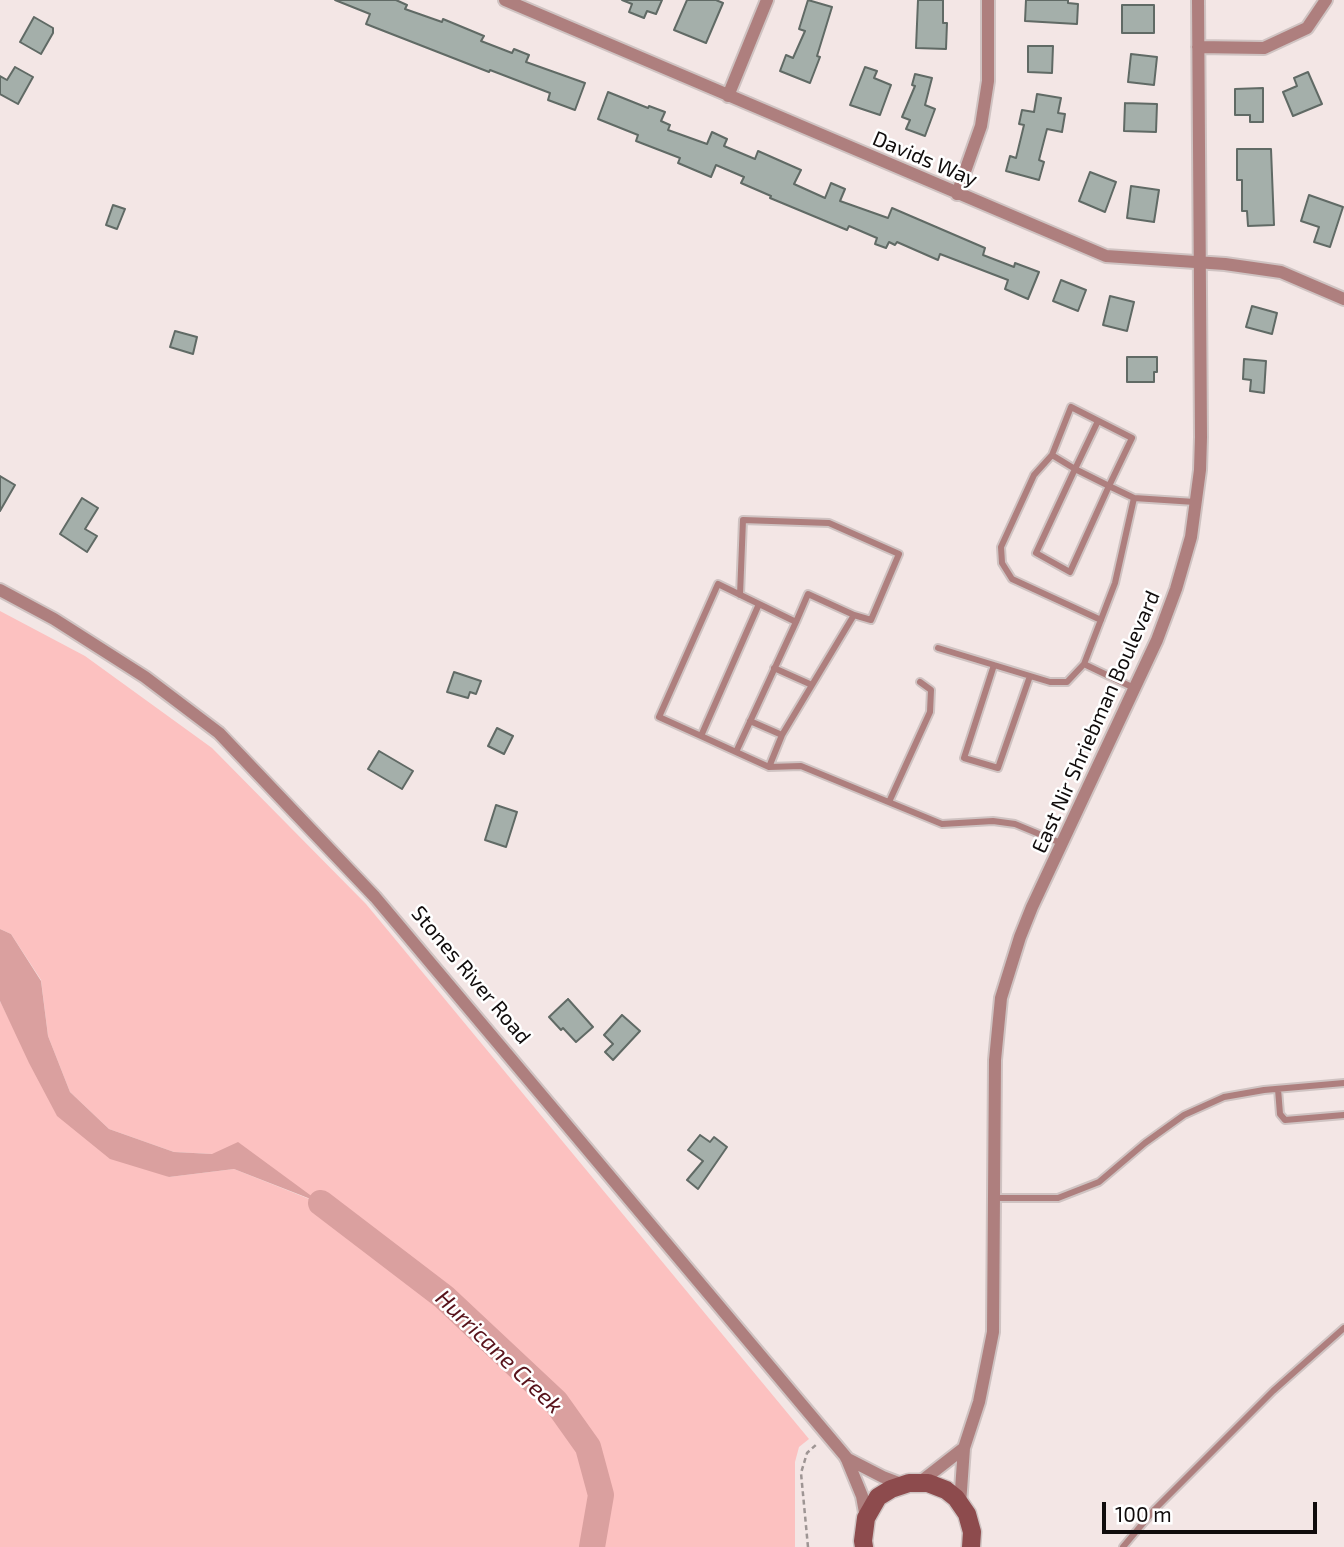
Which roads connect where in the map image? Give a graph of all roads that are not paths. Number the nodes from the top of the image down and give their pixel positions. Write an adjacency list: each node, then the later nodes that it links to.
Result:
1 (505, 0): 6 (street, Davids Way)
2 (767, 0): 8 (street)
3 (988, 0): 9 (street)
4 (1198, 0): 7 (street, East Nir Shriebman Boulevard)
5 (1326, 0): 7 (street)
6 (533, 6): 8 (street, Davids Way)
7 (1198, 47): 10 (street, East Nir Shriebman Boulevard)
8 (728, 96): 9 (street, Davids Way)
9 (957, 194): 10 (street, Davids Way)
10 (1200, 263): 11 (street, Davids Way); 17 (street, East Nir Shriebman Boulevard)
11 (1344, 299)
12 (1098, 421): 13 (lane); 14 (lane); 15 (lane)
13 (1052, 455): 14 (lane); 22 (lane)
14 (1075, 469): 15 (lane); 15 (lane)
15 (1109, 486): 16 (lane)
16 (1134, 498): 17 (lane); 22 (lane)
17 (1195, 502): 31 (street, East Nir Shriebman Boulevard)
18 (0, 590): 45 (street, Stones River Road)
19 (740, 595): 20 (lane); 21 (lane); 34 (lane)
20 (759, 604): 23 (lane); 34 (lane)
21 (853, 615): 23 (lane); 30 (lane)
22 (1101, 620): 25 (lane)
23 (796, 622): 27 (lane)
24 (938, 648): 26 (lane)
25 (1084, 664): 28 (lane); 31 (lane)
26 (994, 665): 28 (lane); 28 (lane)
27 (774, 668): 30 (lane); 32 (lane)
28 (1030, 676)
29 (920, 682): 37 (lane)
30 (812, 684): 33 (lane)
31 (1134, 688): 38 (street, East Nir Shriebman Boulevard)
32 (750, 721): 33 (lane); 35 (lane)
33 (782, 735): 36 (lane)
34 (701, 736): 35 (lane)
35 (736, 752): 36 (lane)
36 (769, 768): 37 (lane)
37 (889, 802): 38 (lane)
38 (1063, 844): 42 (street, East Nir Shriebman Boulevard)
39 (1344, 1083): 40 (lane)
40 (1278, 1089): 41 (lane); 42 (lane)
41 (1344, 1115)
42 (993, 1198): 44 (street, East Nir Shriebman Boulevard)
43 (1344, 1328): 51 (lane)
44 (964, 1448): 46 (street); 47 (street, East Nir Shriebman Boulevard)
45 (846, 1457): 46 (street, Stones River Road); 48 (street, Stones River Road)
46 (912, 1484): 47 (main road, Stones River Road); 48 (main road)
47 (960, 1504): 50 (main road)
48 (866, 1518): 49 (main road, Stones River Road)
49 (864, 1547)
50 (971, 1547)
51 (1123, 1547)

